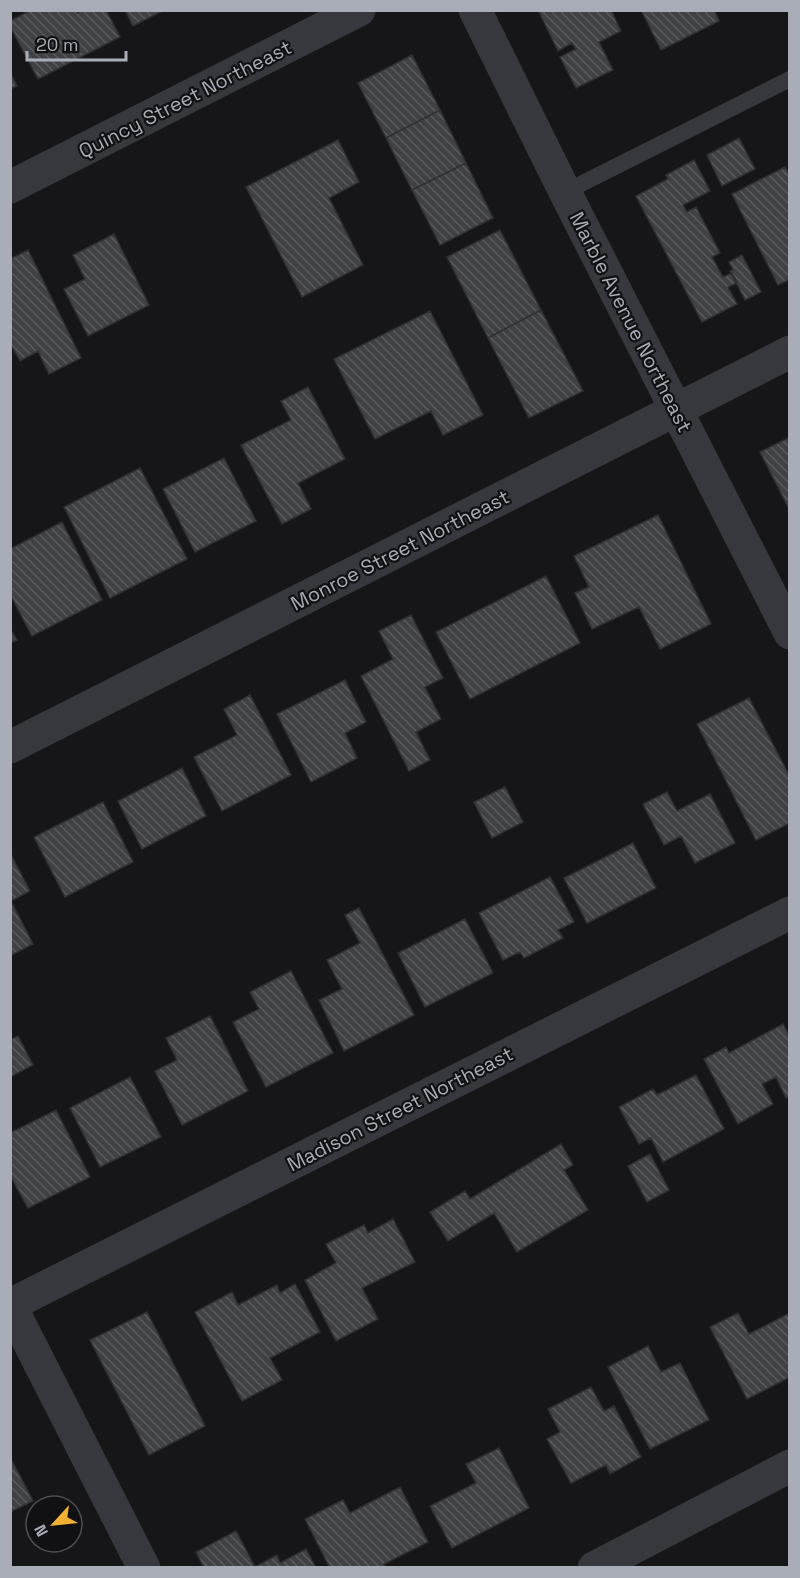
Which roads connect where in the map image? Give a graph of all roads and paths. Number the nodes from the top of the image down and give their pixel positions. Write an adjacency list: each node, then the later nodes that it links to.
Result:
1 (359, 10): 4 (street, Quincy Street Northeast)
2 (475, 10): 5 (street, Marble Avenue Northeast)
3 (789, 80): 5 (lane)
4 (10, 187)
5 (565, 192): 7 (street, Marble Avenue Northeast)
6 (789, 352): 7 (street, Monroe Street Northeast)
7 (676, 410): 8 (street, Marble Avenue Northeast); 9 (street, Monroe Street Northeast)
8 (789, 631)
9 (10, 747)
10 (789, 913): 11 (street, Madison Street Northeast)
11 (11, 1305): 13 (street)
12 (789, 1466): 14 (street)
13 (144, 1568)
14 (594, 1568)

